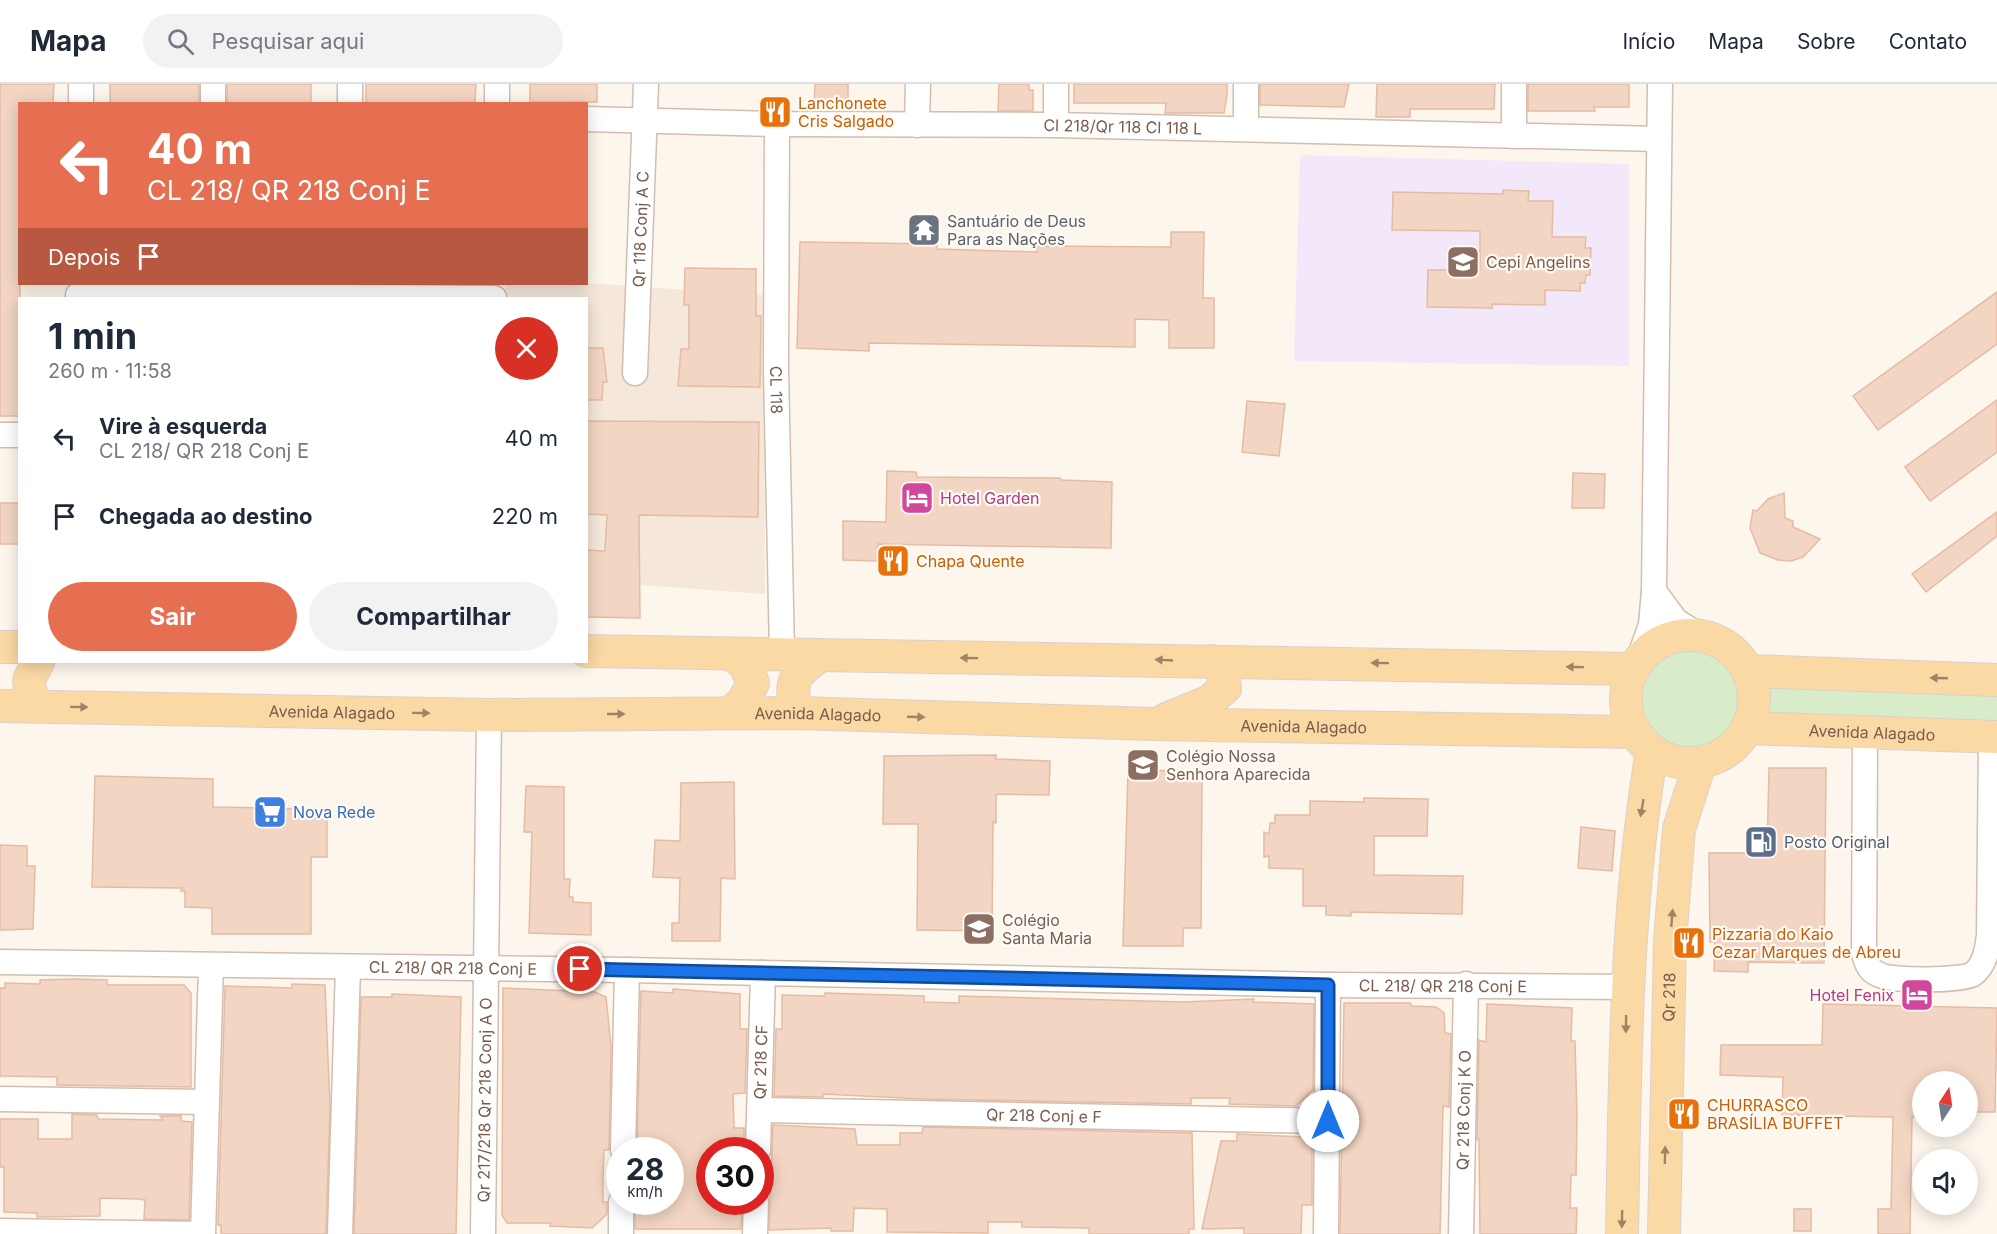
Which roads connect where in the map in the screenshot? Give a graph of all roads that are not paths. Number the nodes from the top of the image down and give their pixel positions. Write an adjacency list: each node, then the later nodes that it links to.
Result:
1 (81, 84): 11 (street)
2 (213, 84): 12 (street)
3 (350, 84): 13 (street)
4 (497, 84): 14 (street)
5 (646, 84): 16 (street, Qr 118 Conj A C)
6 (918, 84): 18 (street)
7 (1056, 84): 19 (street)
8 (1246, 84): 20 (street)
9 (1514, 84): 21 (street)
10 (1660, 84): 22 (street)
11 (81, 102)
12 (213, 102)
13 (350, 102)
14 (497, 102)
15 (588, 118): 16 (street, Cl 218/Qr 118 Cl 118 L)
16 (644, 121): 17 (street, Cl 218/Qr 118 Cl 118 L); 26 (street, Qr 118 Conj A C)
17 (777, 124): 18 (street, Cl 218/Qr 118 Cl 118 L); 35 (street, CL 118)
18 (917, 125): 19 (street, Cl 218/Qr 118 Cl 118 L)
19 (1056, 125): 20 (street, Cl 218/Qr 118 Cl 118 L)
20 (1246, 129): 21 (street, Cl 218/Qr 118 Cl 118 L)
21 (1514, 136): 22 (street, Cl 218/Qr 118 Cl 118 L)
22 (1659, 139): 29 (street)
23 (209, 290): 24 (street); 25 (street)
24 (78, 292)
25 (329, 297)
26 (635, 373)
27 (0, 435): 28 (street)
28 (18, 435)
29 (1654, 591): 30 (street); 39 (street)
30 (1699, 635): 39 (main road); 40 (main road)
31 (0, 647): 32 (main road)
32 (18, 647)
33 (588, 651): 34 (main road)
34 (730, 654): 35 (main road); 44 (main road)
35 (782, 654): 36 (main road)
36 (820, 655): 37 (main road, one-way to 36); 45 (main road)
37 (1211, 661): 39 (main road, one-way to 37); 47 (main road)
38 (38, 663): 43 (main road)
39 (1636, 665): 51 (main road)
40 (1749, 671): 41 (main road, one-way to 40); 48 (main road)
41 (1997, 680)
42 (0, 706): 43 (main road, Avenida Alagado)
43 (32, 706): 46 (main road, Avenida Alagado, one-way to 46)
44 (729, 713): 45 (main road, Avenida Alagado); 46 (main road, Avenida Alagado, one-way to 44)
45 (796, 713): 47 (main road, Avenida Alagado, one-way to 47)
46 (489, 715): 56 (street, Qr 217/218 Qr 218 Conj A O)
47 (1154, 724): 51 (main road, Avenida Alagado)
48 (1748, 728): 49 (main road, Avenida Alagado); 52 (main road)
49 (1865, 734): 50 (main road, Avenida Alagado); 50 (street)
50 (1994, 737)
51 (1643, 741): 52 (main road, Avenida Alagado); 61 (main road, one-way to 61)
52 (1700, 763): 79 (main road, Qr 218, one-way to 52)
53 (0, 962): 54 (street, CL 218/ QR 218 Conj E)
54 (211, 966): 55 (street, CL 218/ QR 218 Conj E); 63 (street)
55 (348, 967): 56 (street, CL 218/ QR 218 Conj E); 72 (street)
56 (484, 968): 57 (street, CL 218/ QR 218 Conj E); 73 (street, Qr 217/218 Qr 218 Conj A O)
57 (627, 970): 58 (street, CL 218/ QR 218 Conj E); 66 (street)
58 (763, 973): 60 (street, CL 218/ QR 218 Conj E); 64 (street, Qr 218 CF)
59 (1466, 984): 60 (street, CL 218/ QR 218 Conj E); 61 (street, CL 218/ QR 218 Conj E); 77 (street, Qr 218 Conj K O)
60 (1328, 985): 65 (street)
61 (1627, 987): 78 (main road, one-way to 78)
62 (0, 1099): 63 (street)
63 (207, 1102): 71 (street)
64 (760, 1110): 65 (street, Qr 218 Conj e F); 67 (street, Qr 218 CF)
65 (1328, 1121): 76 (street)
66 (623, 1137)
67 (759, 1137)
68 (621, 1215): 74 (street)
69 (756, 1215): 75 (street)
70 (0, 1231): 71 (street)
71 (202, 1234)
72 (340, 1234)
73 (483, 1234)
74 (621, 1234)
75 (755, 1234)
76 (1326, 1234)
77 (1461, 1234)
78 (1622, 1234)
79 (1664, 1234)

